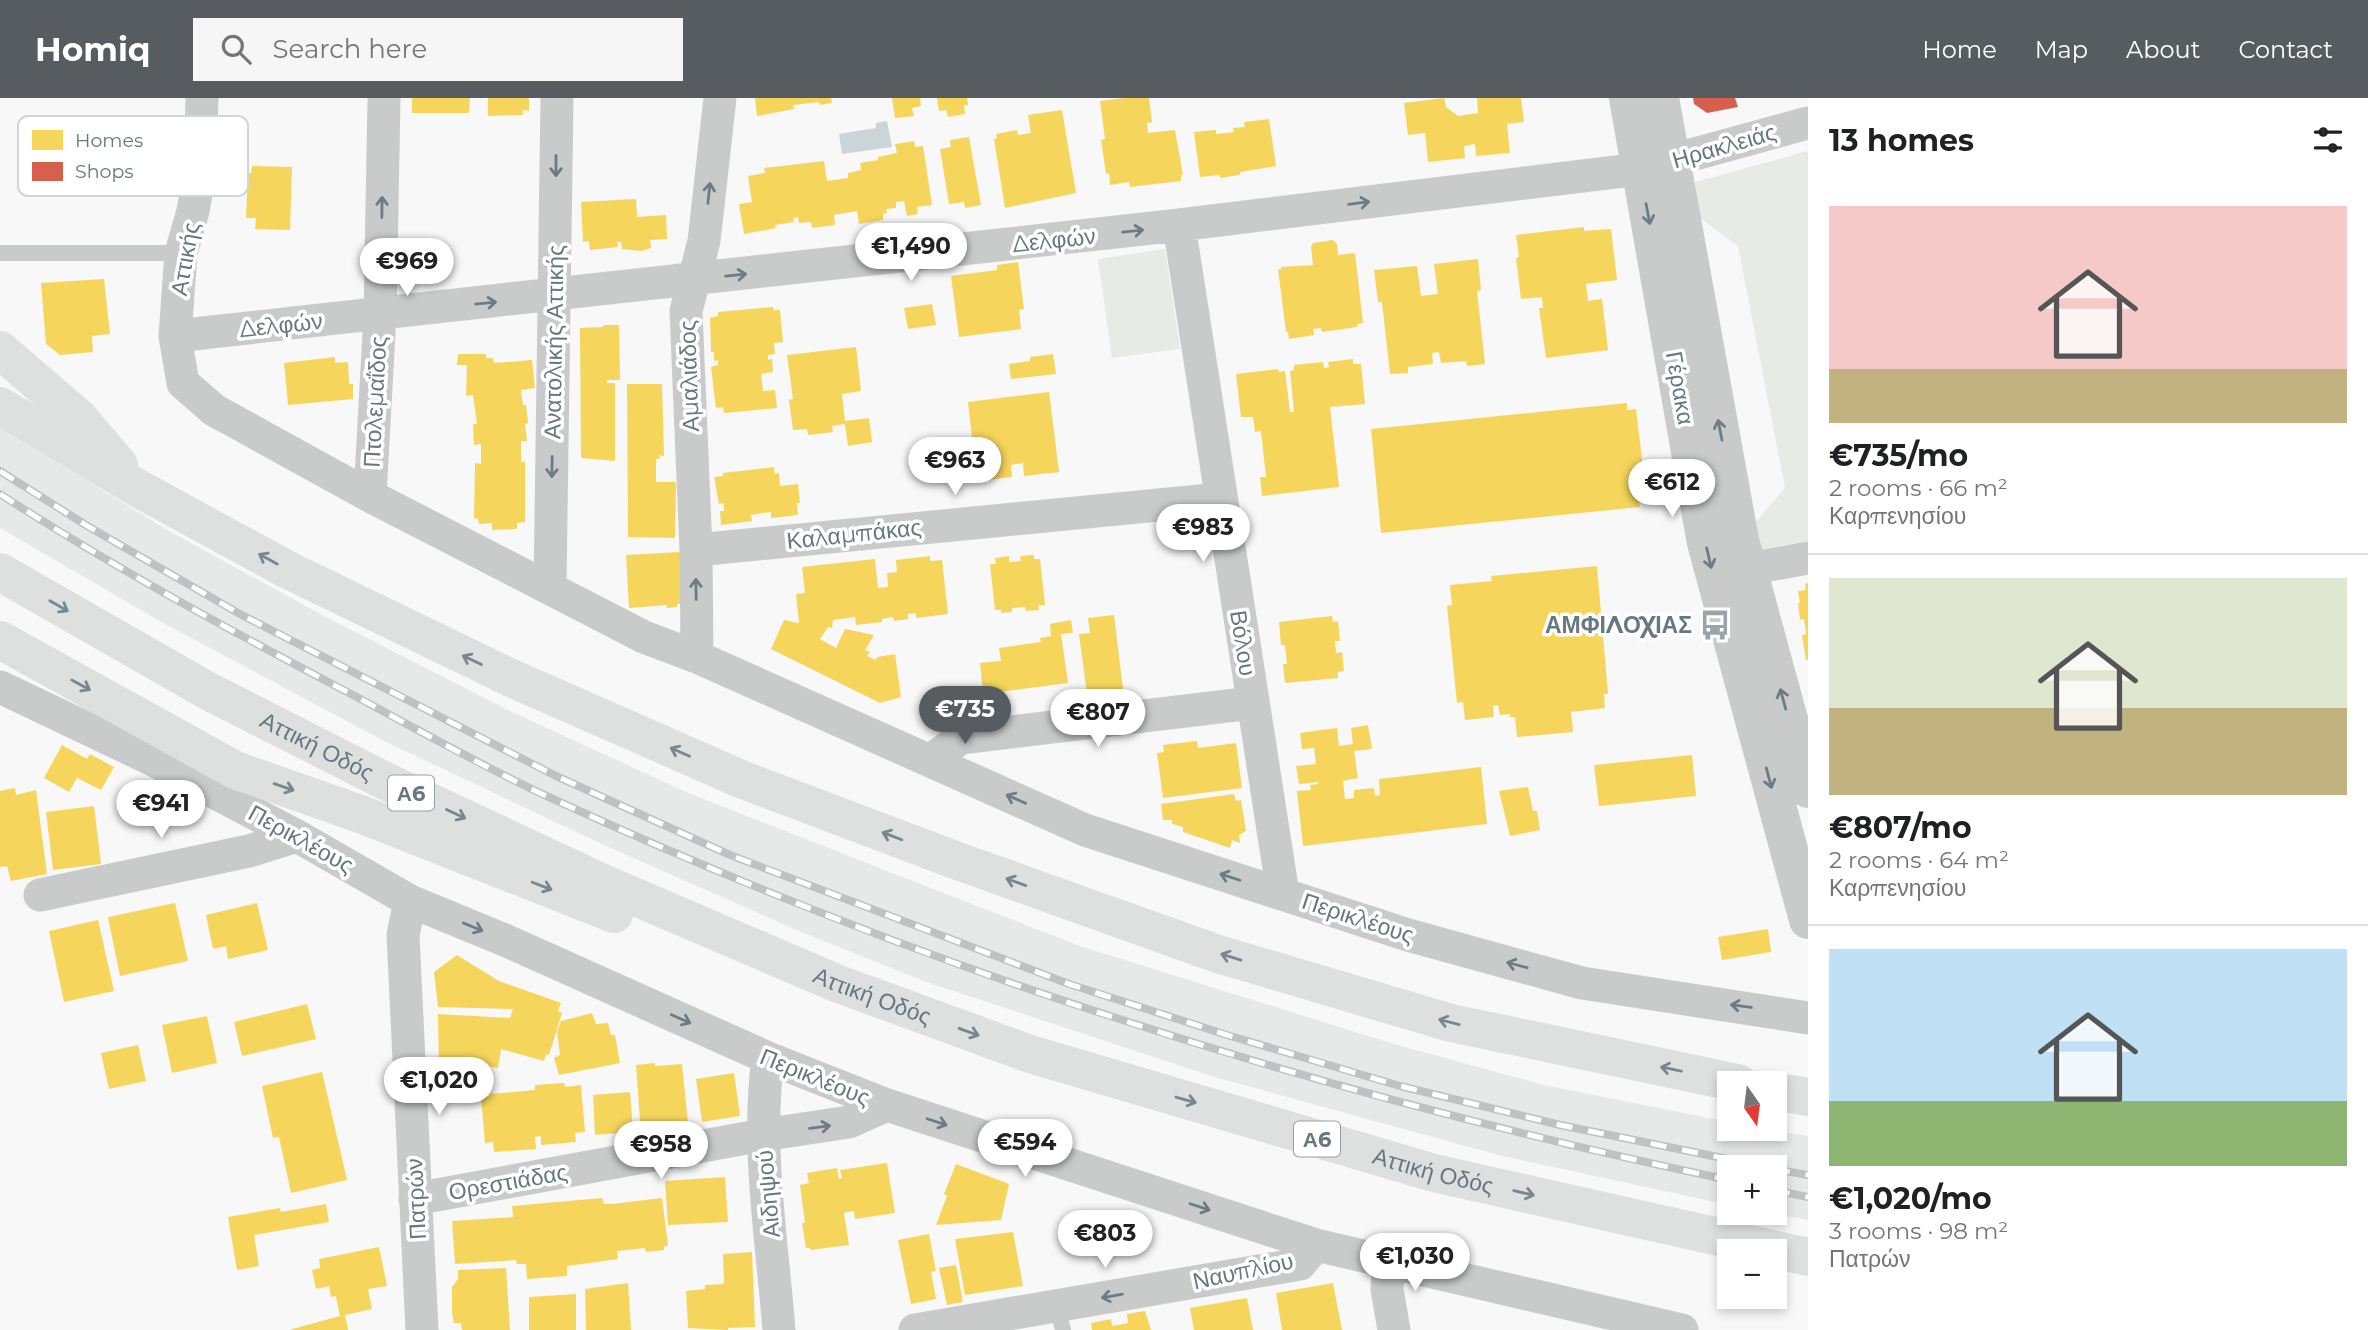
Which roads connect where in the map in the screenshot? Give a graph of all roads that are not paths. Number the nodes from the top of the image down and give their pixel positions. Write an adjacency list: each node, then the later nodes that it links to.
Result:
1 (202, 98): 7 (street, Αττικής)
2 (383, 98): 16 (street, Πτολεμαΐδος, one-way to 2)
3 (557, 98): 15 (street, Ανατολικής Αττικής, one-way to 15)
4 (720, 98): 14 (street, Αμαλιάδος, one-way to 4)
5 (1628, 98): 9 (street, Γέρακα)
6 (1660, 98): 9 (street, Γέρακα)
7 (202, 116)
8 (1808, 122): 9 (street, Ηρακλειάς)
9 (1655, 165): 11 (street, Δελφών, one-way to 9); 25 (street, Γέρακα, one-way to 9); 38 (street, Γέρακα, one-way to 38)
10 (196, 196): 13 (street, Αττικής)
11 (1180, 225): 14 (street, Δελφών, one-way to 11); 22 (street, Βόλου)
12 (0, 253): 13 (lane)
13 (181, 253): 17 (street, Αττικής)
14 (694, 280): 15 (street, Δελφών); 23 (street, Αμαλιάδος)
15 (555, 295): 16 (street, Δελφών, one-way to 15); 27 (street, Ανατολικής Αττικής, one-way to 27)
16 (380, 314): 17 (street, Δελφών); 21 (street, Πτολεμαΐδος)
17 (174, 336): 21 (street, Περικλέους)
18 (0, 350): 20 (highway)
19 (0, 406): 20 (highway)
20 (141, 490): 42 (highway, one-way to 20)
21 (370, 496): 27 (street, Περικλέους)
22 (1220, 499): 23 (street, Καλαμπάκας); 31 (street, Βόλου)
23 (696, 550): 29 (street, Αμαλιάδος, one-way to 23)
24 (1808, 558): 25 (street)
25 (1747, 569): 33 (street, Γέρακα, one-way to 25)
26 (0, 572): 39 (highway, Αττική Οδός / Α6, one-way to 39)
27 (550, 587): 29 (street, Περικλέους)
28 (0, 640): 39 (highway, one-way to 39)
29 (697, 657): 32 (street, Περικλέους)
30 (0, 687): 34 (street, Περικλέους)
31 (1252, 703): 32 (street); 35 (street, Βόλου)
32 (931, 760): 35 (street, Περικλέους, one-way to 32)
33 (1807, 781)
34 (297, 836): 36 (street); 37 (street, Περικλέους)
35 (1283, 894): 40 (street, Περικλέους, one-way to 35)
36 (40, 895)
37 (410, 901): 41 (street, Περικλέους, one-way to 41); 47 (street, Πατρών)
38 (1808, 920)
39 (836, 983): 49 (highway, Αττική Οδός / Α6, one-way to 49)
40 (1808, 1018)
41 (768, 1058): 45 (street, Περικλέους); 46 (street, Αιδηψού)
42 (1717, 1079)
43 (1787, 1093): 44 (highway)
44 (1808, 1097)
45 (887, 1105): 46 (street, Ορεστιάδας, one-way to 45); 48 (street, Περικλέους, one-way to 48)
46 (763, 1135): 47 (street, Ορεστιάδας); 53 (street, Αιδηψού)
47 (415, 1199): 52 (street, Πατρών)
48 (1316, 1245): 50 (street, Περικλέους); 51 (street, Ναυπλίου, one-way to 51)
49 (1808, 1257)
50 (1389, 1263): 55 (street); 56 (street, Περικλέους)
51 (1060, 1318): 54 (street, Ναυπλίου)
52 (422, 1330)
53 (779, 1330)
54 (915, 1330)
55 (1394, 1330)
56 (1682, 1330)

